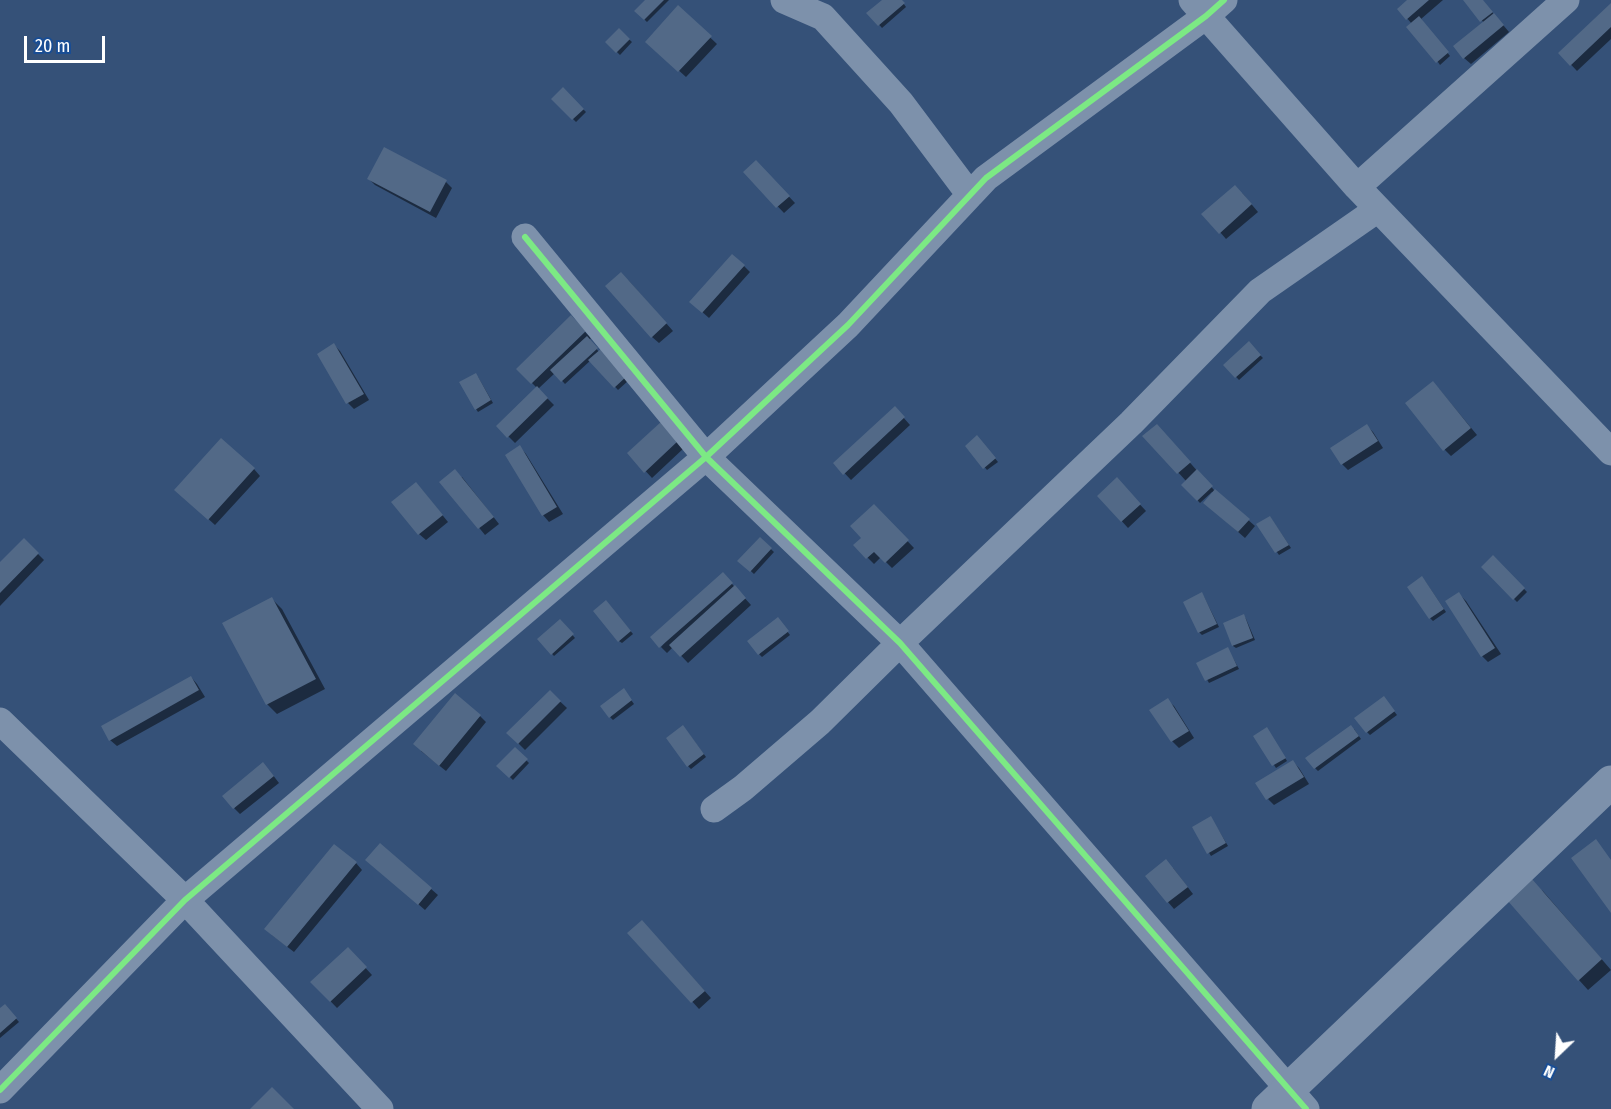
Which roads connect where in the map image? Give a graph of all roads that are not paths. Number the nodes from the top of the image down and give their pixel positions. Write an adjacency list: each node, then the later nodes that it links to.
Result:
1 (784, 0): 5 (street)
2 (1566, 0): 4 (street)
3 (1208, 5): 4 (street); 5 (street)
4 (1357, 188): 6 (street)
5 (970, 195): 9 (street)
6 (1378, 209): 8 (street); 10 (street)
7 (525, 237): 9 (street)
8 (1611, 452)
9 (706, 457): 10 (street); 14 (street)
10 (900, 643): 13 (street); 16 (street)
11 (0, 721): 14 (street)
12 (1611, 782): 16 (street)
13 (714, 809)
14 (185, 900): 15 (street); 17 (street)
15 (0, 1090)
16 (1287, 1102)
17 (380, 1109)

